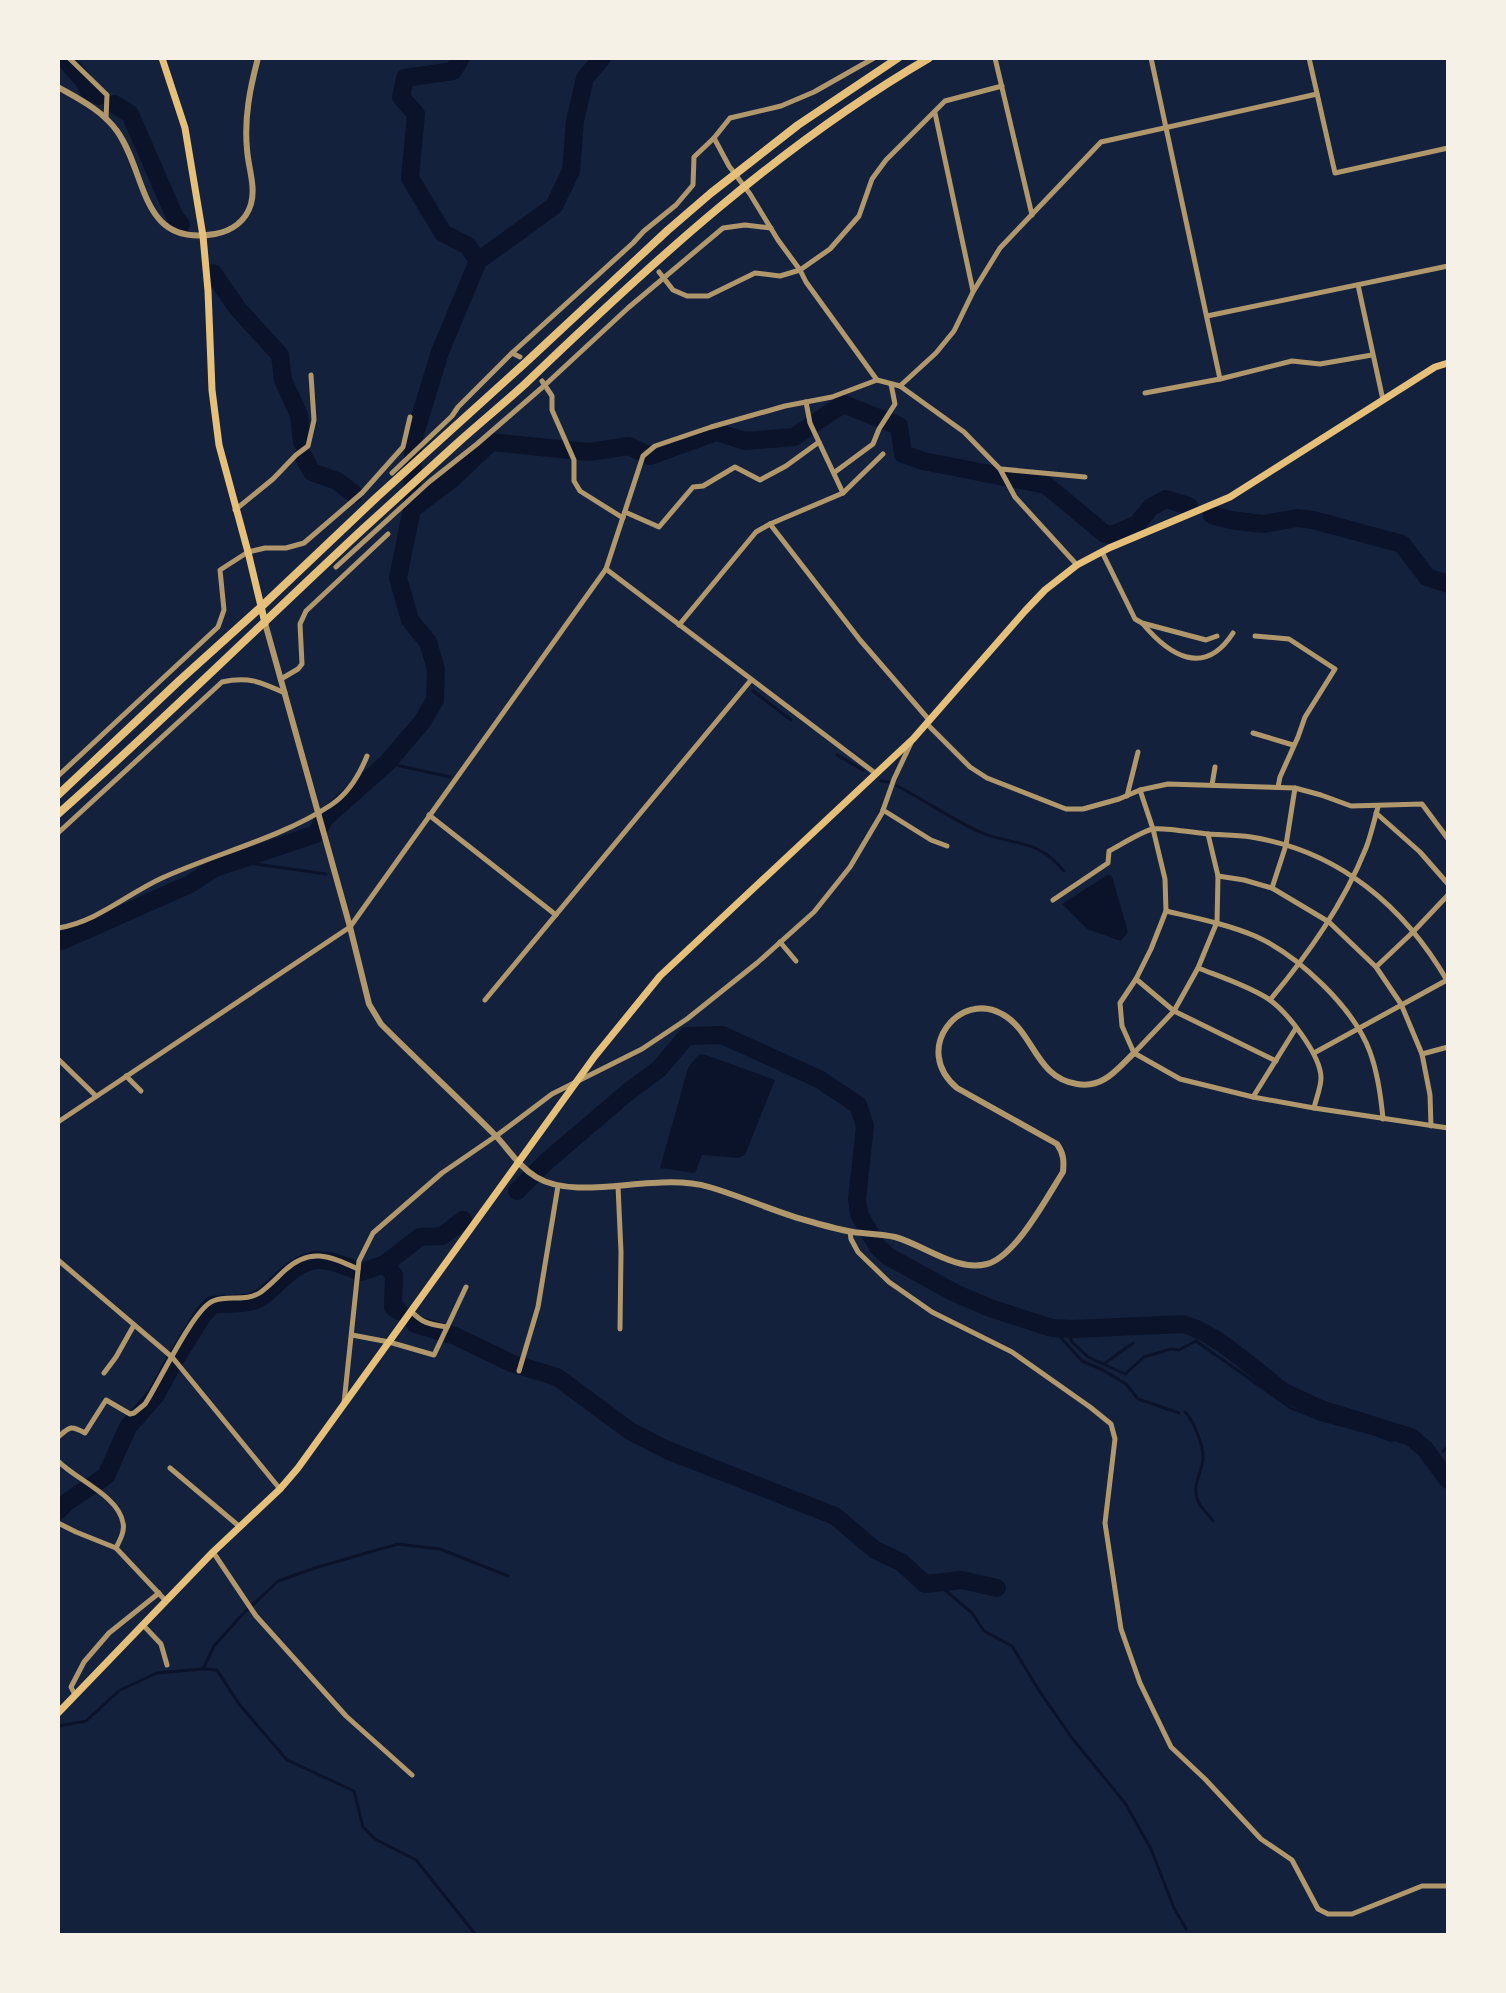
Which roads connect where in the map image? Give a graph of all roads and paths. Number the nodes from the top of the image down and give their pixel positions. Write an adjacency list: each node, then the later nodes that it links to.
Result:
1 (69, 58): 14 (street)
2 (162, 58): 22 (main road)
3 (258, 58): 22 (street)
4 (874, 58): 16 (street)
5 (898, 58): 18 (highway)
6 (929, 58): 19 (highway)
7 (995, 58): 10 (street)
8 (1151, 58): 15 (street)
9 (1309, 58): 12 (street)
10 (1002, 86): 13 (street); 20 (street)
11 (58, 87): 14 (street)
12 (1317, 94): 15 (street); 17 (street)
13 (934, 112): 24 (street); 28 (street)
14 (106, 119): 22 (street)
15 (1165, 127): 20 (street); 29 (street)
16 (714, 138): 18 (street); 30 (street)
17 (1448, 148)
18 (735, 174): 19 (street); 60 (highway)
19 (745, 187): 21 (street); 61 (highway)
20 (1032, 215): 28 (street)
21 (771, 228): 24 (street); 26 (street)
22 (203, 236): 51 (main road)
23 (1448, 266): 27 (street)
24 (800, 270): 26 (street); 36 (street)
25 (659, 272): 26 (street)
26 (664, 278): 37 (street)
27 (1358, 285): 29 (street); 31 (street)
28 (973, 292): 39 (street)
29 (1207, 316): 35 (street)
30 (512, 353): 32 (street); 48 (street)
31 (1372, 355): 35 (street); 41 (street)
32 (520, 357)
33 (1448, 363): 41 (main road)
34 (311, 375): 51 (street)
35 (1220, 379): 40 (street)
36 (877, 380): 38 (street); 42 (street)
37 (544, 383): 52 (street); 58 (street)
38 (891, 383): 39 (street); 47 (street)
39 (900, 386): 46 (street)
40 (1145, 393)
41 (1383, 400): 56 (main road)
42 (806, 402): 44 (street); 52 (street)
43 (410, 417): 55 (street)
44 (819, 442): 47 (street); 52 (street)
45 (883, 454): 50 (street)
46 (1000, 469): 49 (street); 57 (street)
47 (835, 472): 50 (street)
48 (392, 473)
49 (1085, 477)
50 (843, 493): 53 (street)
51 (235, 510): 55 (main road)
52 (624, 515): 59 (street)
53 (770, 524): 63 (street); 70 (street)
54 (388, 534): 67 (street)
55 (248, 552): 60 (main road); 78 (street)
56 (1102, 552): 57 (main road); 62 (street)
57 (1077, 565): 70 (main road)
58 (336, 567)
59 (606, 569): 63 (street); 89 (street)
60 (261, 607): 61 (main road); 83 (highway)
61 (265, 623): 67 (street); 88 (highway)
62 (1142, 623): 64 (street); 65 (street)
63 (679, 625): 68 (street)
64 (1233, 633)
65 (1217, 636)
66 (1255, 636): 73 (street)
67 (281, 679): 69 (street)
68 (751, 680): 77 (street); 103 (street)
69 (285, 694): 87 (street); 91 (street)
70 (928, 723): 72 (main road); 84 (street)
71 (1253, 733): 73 (street)
72 (913, 739): 77 (main road); 85 (street)
73 (1293, 745): 80 (street)
74 (1138, 752): 84 (street)
75 (367, 756): 87 (street)
76 (1215, 767): 79 (street)
77 (875, 773): 129 (main road)
78 (58, 776)
79 (1212, 785): 80 (street); 82 (street)
80 (1278, 787): 81 (street)
81 (1295, 788): 86 (street); 94 (street)
82 (1140, 790): 84 (street); 90 (street)
83 (58, 795)
84 (1127, 796)
85 (883, 810): 95 (street); 109 (street)
86 (1377, 810): 93 (street); 97 (street); 98 (street)
87 (318, 812): 106 (street); 107 (street)
88 (58, 814)
89 (429, 815): 103 (street); 106 (street)
90 (1153, 829): 92 (street); 101 (street); 102 (street)
91 (58, 833)
92 (1208, 834): 94 (street); 96 (street)
93 (1448, 839)
94 (1286, 845): 97 (street); 99 (street)
95 (947, 846)
96 (1218, 876): 99 (street); 104 (street)
97 (1353, 877): 105 (street); 108 (street)
98 (1448, 884)
99 (1272, 888): 105 (street)
100 (1448, 895): 108 (street)
101 (1053, 900)
102 (1166, 911): 104 (street); 114 (street)
103 (556, 915): 116 (street)
104 (1217, 922): 111 (street); 113 (street)
105 (1329, 922): 111 (street); 112 (street)
106 (350, 927): 128 (street); 138 (street)
107 (58, 928)
108 (1413, 932): 112 (street); 115 (street)
109 (780, 942): 110 (street); 129 (street)
110 (796, 961)
111 (1300, 964): 117 (street); 121 (street)
112 (1376, 967): 118 (street)
113 (1198, 968): 117 (street); 119 (street)
114 (1136, 979): 119 (street); 123 (street)
115 (1448, 980): 118 (street)
116 (485, 1000)
117 (1270, 1000): 120 (street)
118 (1401, 1004): 121 (street); 125 (street)
119 (1174, 1011): 123 (street); 127 (street)
120 (1296, 1028): 124 (street); 127 (street)
121 (1357, 1029): 124 (street); 134 (street)
122 (1448, 1047): 125 (street)
123 (1134, 1053): 132 (street); 142 (street)
124 (1314, 1053): 133 (street)
125 (1422, 1054): 136 (street)
126 (58, 1059): 131 (street)
127 (1276, 1061): 132 (street)
128 (126, 1076): 130 (street); 131 (street)
129 (578, 1080): 138 (street); 139 (main road)
130 (141, 1091)
131 (96, 1096): 135 (street)
132 (1253, 1097): 133 (street)
133 (1314, 1108): 134 (street)
134 (1383, 1119): 136 (street)
135 (58, 1122)
136 (1431, 1126): 137 (street)
137 (1448, 1128)
138 (496, 1136): 139 (street); 144 (street)
139 (518, 1162): 141 (street); 146 (main road)
140 (618, 1185): 141 (street); 142 (street); 149 (street)
141 (558, 1186): 153 (street)
142 (850, 1232): 171 (street)
143 (58, 1260): 147 (street)
144 (358, 1269): 150 (street); 152 (street)
145 (466, 1287): 148 (street)
146 (411, 1311): 148 (street); 151 (main road)
147 (134, 1325): 152 (street); 154 (street)
148 (447, 1327): 151 (street)
149 (620, 1329)
150 (352, 1335): 151 (street); 155 (street)
151 (389, 1342): 155 (main road)
152 (172, 1357): 156 (street); 159 (street)
153 (519, 1371)
154 (104, 1373)
155 (344, 1405): 159 (main road)
156 (58, 1437)
157 (58, 1461): 162 (street)
158 (170, 1468): 161 (street)
159 (280, 1489): 161 (main road)
160 (58, 1523): 162 (street)
161 (240, 1527): 163 (main road)
162 (116, 1548): 164 (street)
163 (213, 1552): 165 (main road); 170 (street)
164 (159, 1593): 165 (street); 168 (street)
165 (166, 1601): 166 (main road)
166 (143, 1625): 167 (street); 168 (main road)
167 (167, 1665)
168 (75, 1695): 169 (main road)
169 (58, 1713)
170 (412, 1775)
171 (1448, 1886)

